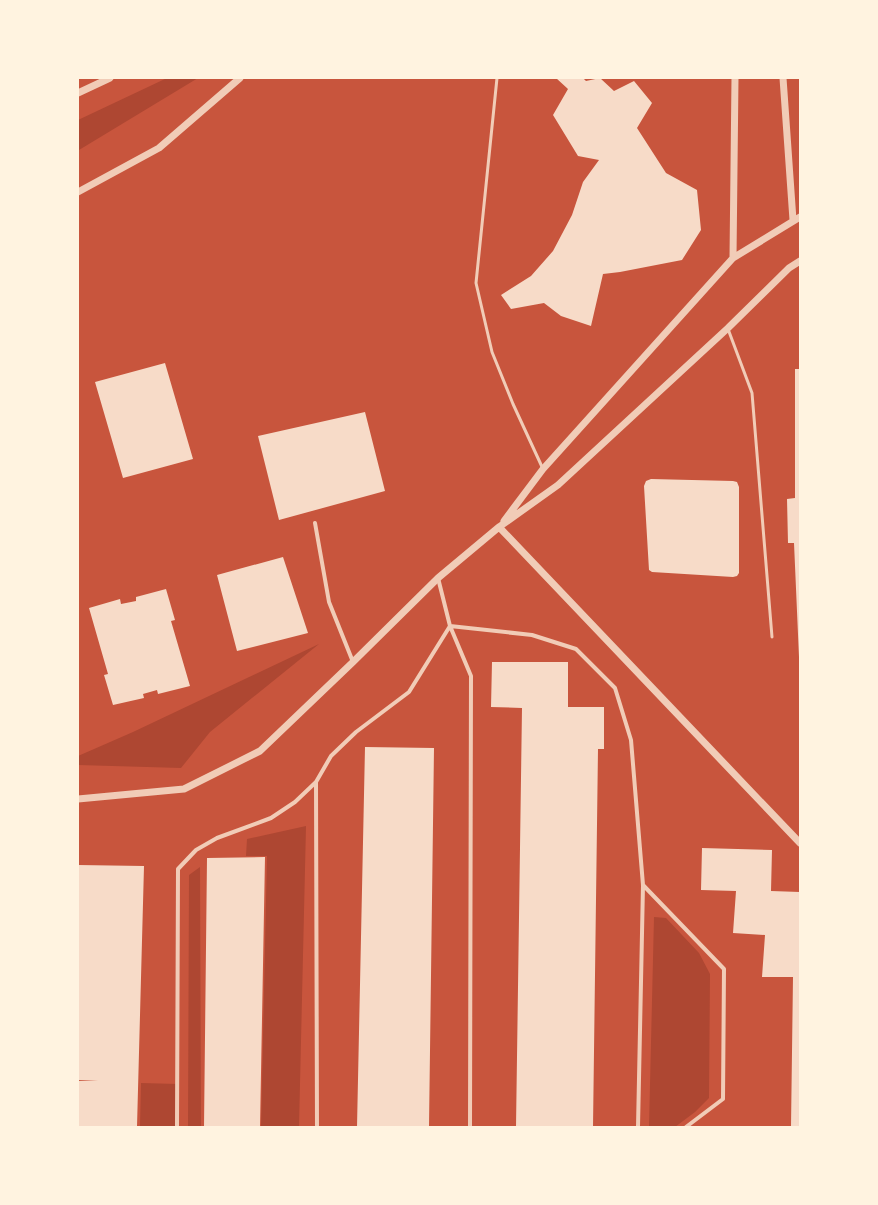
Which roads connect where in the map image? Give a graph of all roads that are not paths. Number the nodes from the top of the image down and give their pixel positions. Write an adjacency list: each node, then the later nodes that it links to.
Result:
1 (110, 78): 6 (street)
2 (240, 78): 7 (street)
3 (497, 78): 12 (lane)
4 (735, 78): 9 (street)
5 (783, 78): 8 (street)
6 (78, 93)
7 (78, 191)
8 (797, 219): 9 (street)
9 (733, 258): 12 (street)
10 (800, 261): 11 (street)
11 (728, 328): 14 (street); 17 (lane)
12 (544, 469): 14 (street)
13 (315, 523): 18 (street)
14 (499, 527): 15 (street); 21 (street)
15 (438, 578): 16 (street); 18 (street)
16 (450, 626): 19 (street); 22 (street); 25 (street)
17 (772, 636)
18 (354, 662): 20 (street)
19 (316, 782): 23 (street); 24 (street)
20 (78, 799)
21 (800, 843)
22 (643, 885): 26 (street); 27 (street)
23 (177, 1127)
24 (317, 1127)
25 (470, 1127)
26 (638, 1127)
27 (686, 1127)

